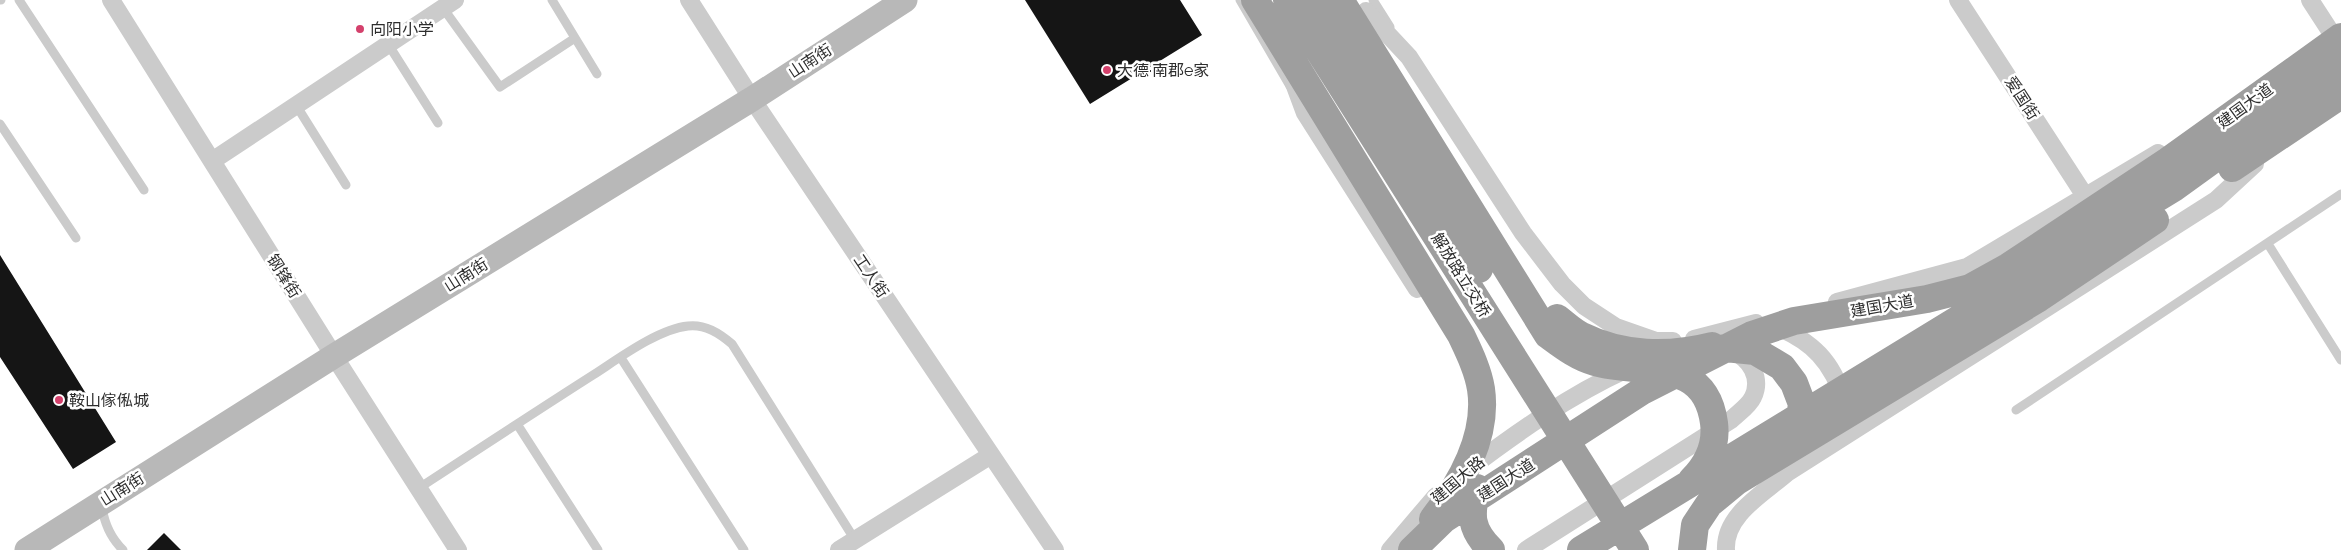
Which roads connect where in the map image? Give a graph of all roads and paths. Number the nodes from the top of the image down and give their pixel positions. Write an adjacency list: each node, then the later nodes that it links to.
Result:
1 (19, 0): 33 (lane)
2 (111, 0): 31 (street, 钢锋街)
3 (552, 0): 16 (lane)
4 (689, 0): 25 (street, 工人街)
5 (905, 0): 25 (main road, 山南街)
6 (1240, 0): 27 (lane)
7 (1255, 0): 18 (highway)
8 (1270, 0): 65 (highway)
9 (1287, 0): 68 (highway, 解放路立交桥)
10 (1317, 0): 69 (highway, 解放路立交桥)
11 (1340, 0): 51 (highway)
12 (1958, 0): 35 (street, 爱国街)
13 (2310, 0): 17 (street)
14 (449, 4): 16 (lane); 19 (street)
15 (1366, 4): 21 (highway)
16 (575, 38): 22 (lane)
17 (2339, 39): 23 (highway, 建国大道)
18 (1278, 40): 27 (street); 55 (highway)
19 (388, 44): 26 (street); 28 (lane)
20 (2341, 67): 51 (highway, 建国大道)
21 (1408, 68): 38 (highway); 39 (street)
22 (597, 74)
23 (2266, 91): 35 (street); 38 (highway, 建国大道)
24 (2341, 95): 30 (highway)
25 (752, 99): 41 (main road, 山南街); 48 (street, 工人街)
26 (296, 105): 31 (street); 32 (lane)
27 (1305, 113): 49 (street)
28 (438, 123)
29 (0, 124): 36 (lane)
30 (2298, 124): 46 (street); 47 (highway)
31 (212, 161): 41 (street, 钢锋街)
32 (346, 185)
33 (144, 190)
34 (2341, 194): 37 (lane)
35 (2085, 196): 38 (street)
36 (76, 238)
37 (2268, 244): 43 (lane); 44 (lane)
38 (1757, 328): 39 (street); 40 (highway, 建国大道); 46 (street)
39 (1691, 340): 49 (street, 建国大路); 66 (street)
40 (1724, 348): 47 (highway); 53 (highway, 建国大道)
41 (334, 356): 50 (street, 钢锋街); 52 (main road, 山南街)
42 (621, 358): 45 (lane); 54 (lane); 60 (lane)
43 (2341, 360)
44 (2016, 410)
45 (517, 424): 50 (lane); 59 (lane)
46 (1832, 446): 71 (street)
47 (1786, 452): 70 (highway)
48 (991, 455): 54 (street); 62 (street, 工人街)
49 (1451, 483): 53 (street, 建国大路)
50 (420, 488): 58 (street, 钢锋街)
51 (1684, 489): 67 (highway, 建国大道)
52 (102, 502): 56 (main road, 山南街); 57 (lane)
53 (1433, 515): 55 (highway, 建国大道); 63 (highway); 64 (street)
54 (855, 540): 61 (street)
55 (1400, 549)
56 (27, 550)
57 (122, 550)
58 (458, 550)
59 (598, 550)
60 (744, 550)
61 (839, 550)
62 (1055, 550)
63 (1423, 550)
64 (1429, 550)
65 (1491, 550)
66 (1526, 550)
67 (1581, 550)
68 (1635, 550)
69 (1654, 550)
70 (1692, 550)
71 (1726, 550)

